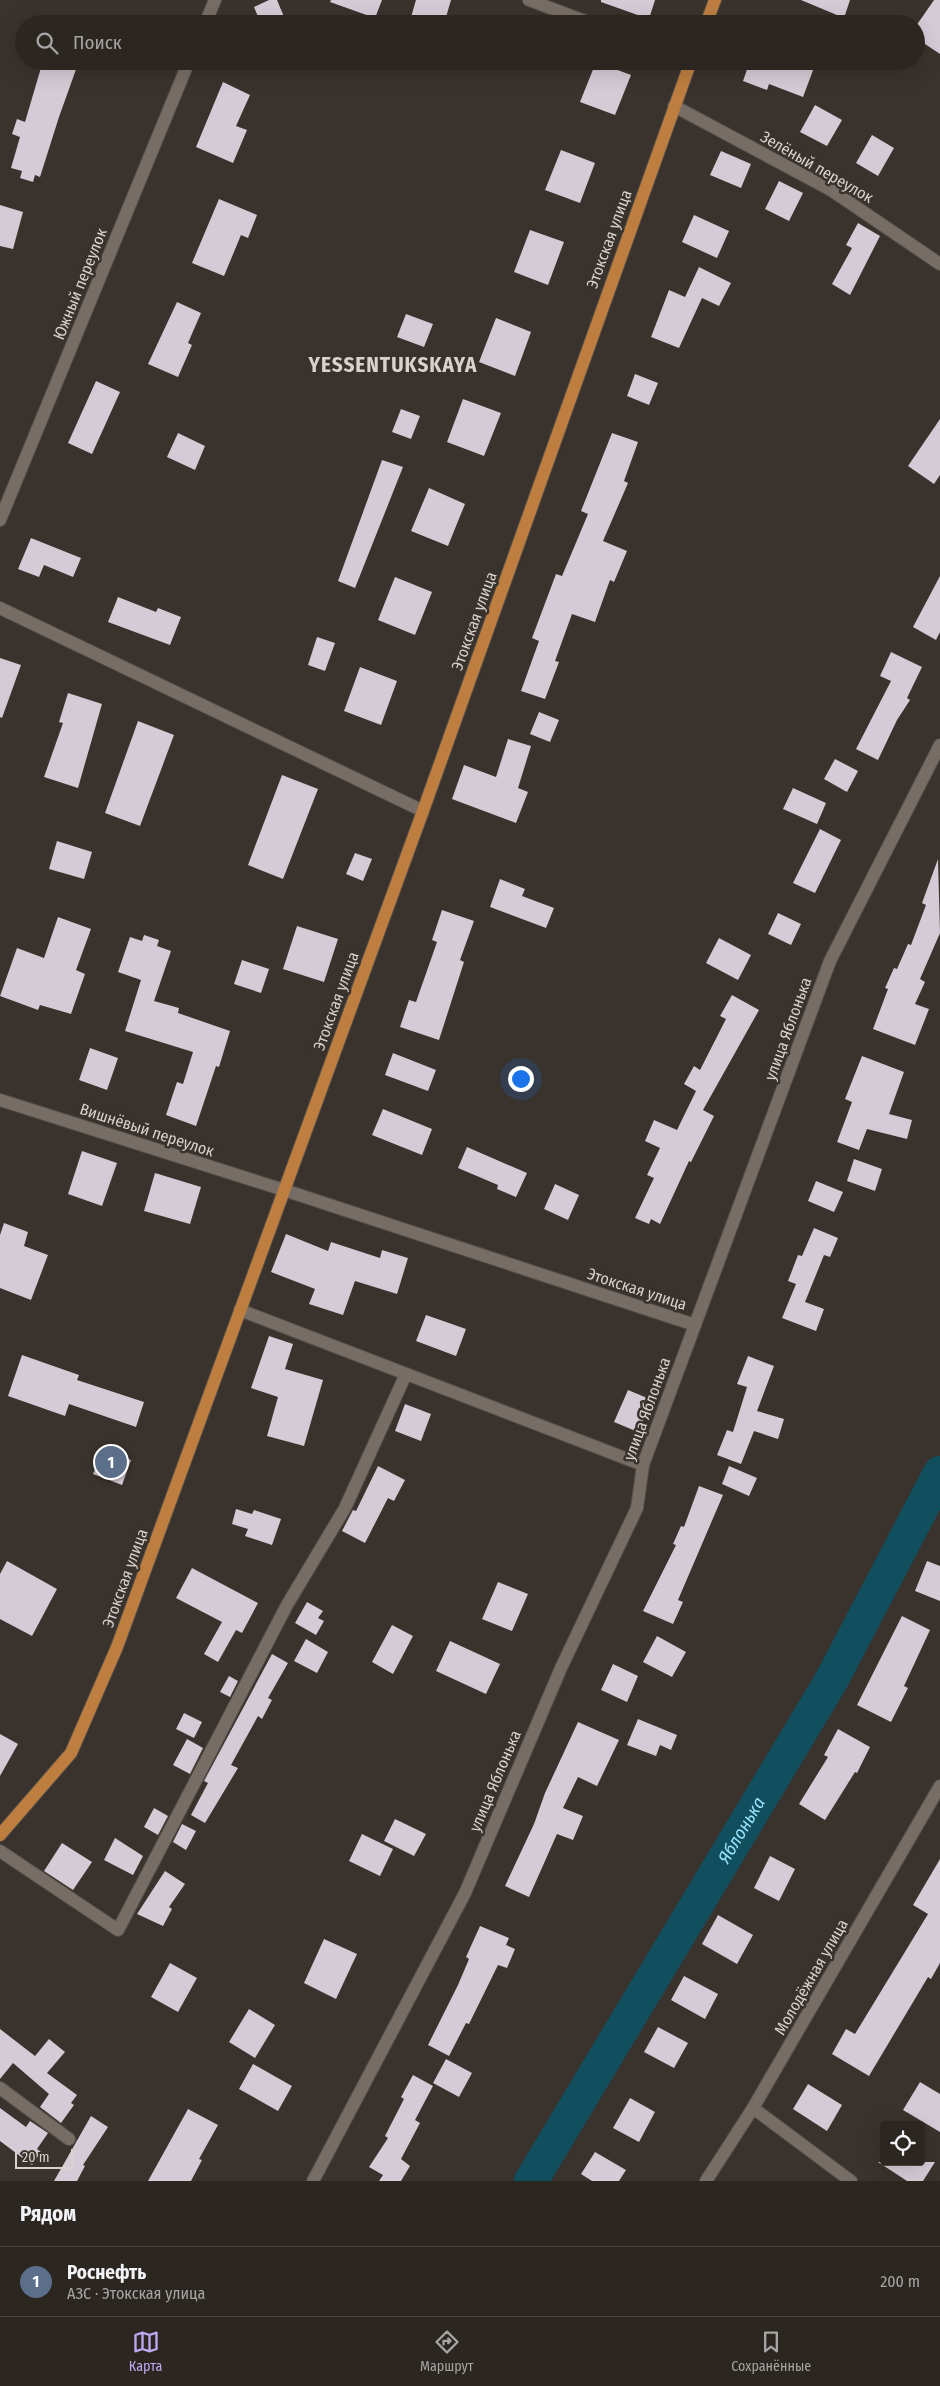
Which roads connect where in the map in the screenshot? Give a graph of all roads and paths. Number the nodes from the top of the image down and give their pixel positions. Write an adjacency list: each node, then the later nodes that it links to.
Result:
1 (215, 0): 4 (street)
2 (529, 0): 5 (street)
3 (715, 0): 6 (main road)
4 (209, 15)
5 (568, 15)
6 (709, 15)
7 (185, 70): 11 (street, Южный переулок)
8 (688, 70): 9 (main road, Этокская улица)
9 (674, 106): 10 (street, Зелёный переулок); 14 (main road, Этокская улица)
10 (940, 264)
11 (0, 520)
12 (0, 608): 14 (street)
13 (940, 746): 18 (street, улица Яблонька)
14 (424, 812): 16 (main road, Этокская улица)
15 (0, 1100): 16 (street, Вишнёвый переулок)
16 (284, 1190): 17 (main road, Этокская улица); 18 (street, Этокская улица)
17 (240, 1310): 19 (street); 22 (main road, Этокская улица)
18 (695, 1325): 20 (street, улица Яблонька)
19 (406, 1374): 20 (street); 23 (street)
20 (643, 1465): 27 (street, улица Яблонька)
21 (940, 1786): 25 (street, Молодёжная улица)
22 (0, 1835)
23 (0, 1851)
24 (0, 2088): 26 (street)
25 (754, 2108): 28 (street, Молодёжная улица); 29 (street)
26 (69, 2139)
27 (313, 2181)
28 (706, 2181)
29 (852, 2181)

